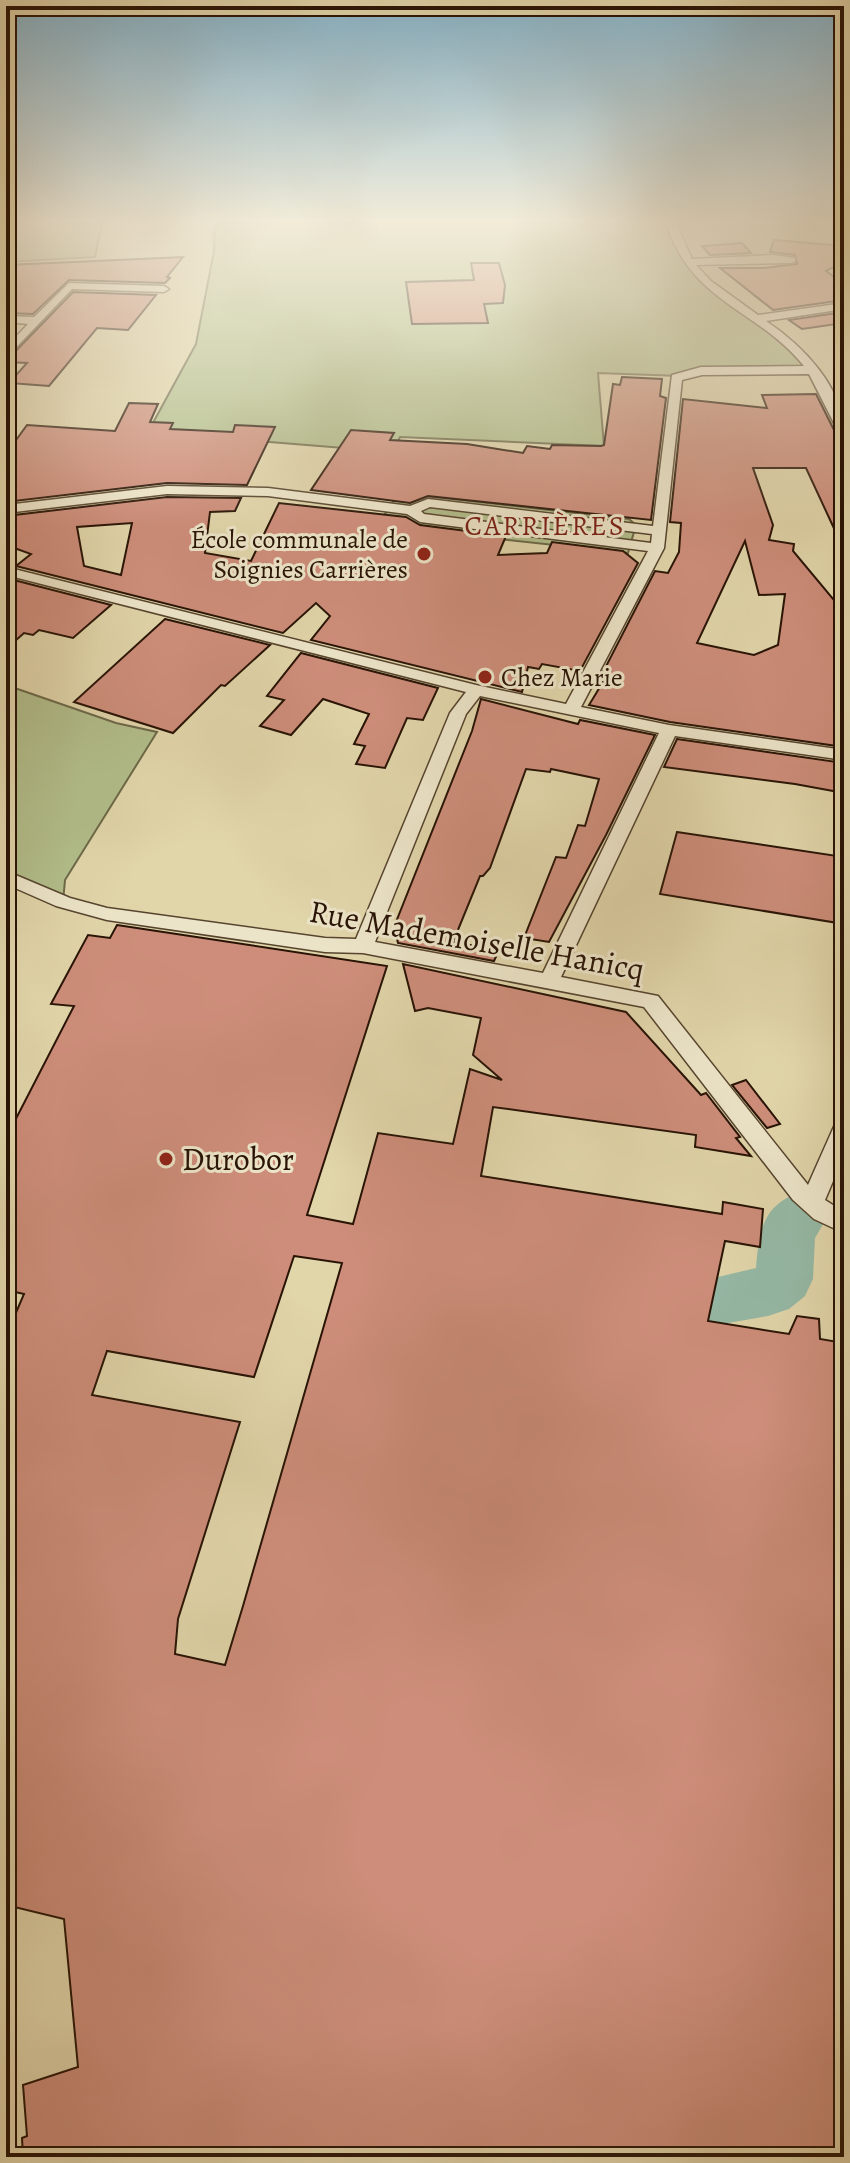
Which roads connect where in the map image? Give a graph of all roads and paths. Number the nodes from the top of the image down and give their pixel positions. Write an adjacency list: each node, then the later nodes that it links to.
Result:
1 (33, 324): 3 (street)
2 (761, 324): 4 (street)
3 (6, 354)
4 (812, 370): 5 (street); 9 (street)
5 (823, 390): 6 (street); 7 (street)
6 (844, 390)
7 (844, 431)
8 (6, 509): 9 (street)
9 (658, 540): 12 (street)
10 (6, 571): 11 (street)
11 (476, 690): 12 (street); 16 (street)
12 (571, 710): 13 (street)
13 (669, 730): 14 (street); 17 (street)
14 (844, 755)
15 (6, 877): 16 (street, Rue Mademoiselle Hanicq)
16 (363, 946): 17 (street, Rue Mademoiselle Hanicq)
17 (549, 981): 19 (street, Rue Mademoiselle Hanicq)
18 (844, 1128): 19 (street)
19 (812, 1203): 20 (street, Rue Mademoiselle Hanicq)
20 (844, 1223)

